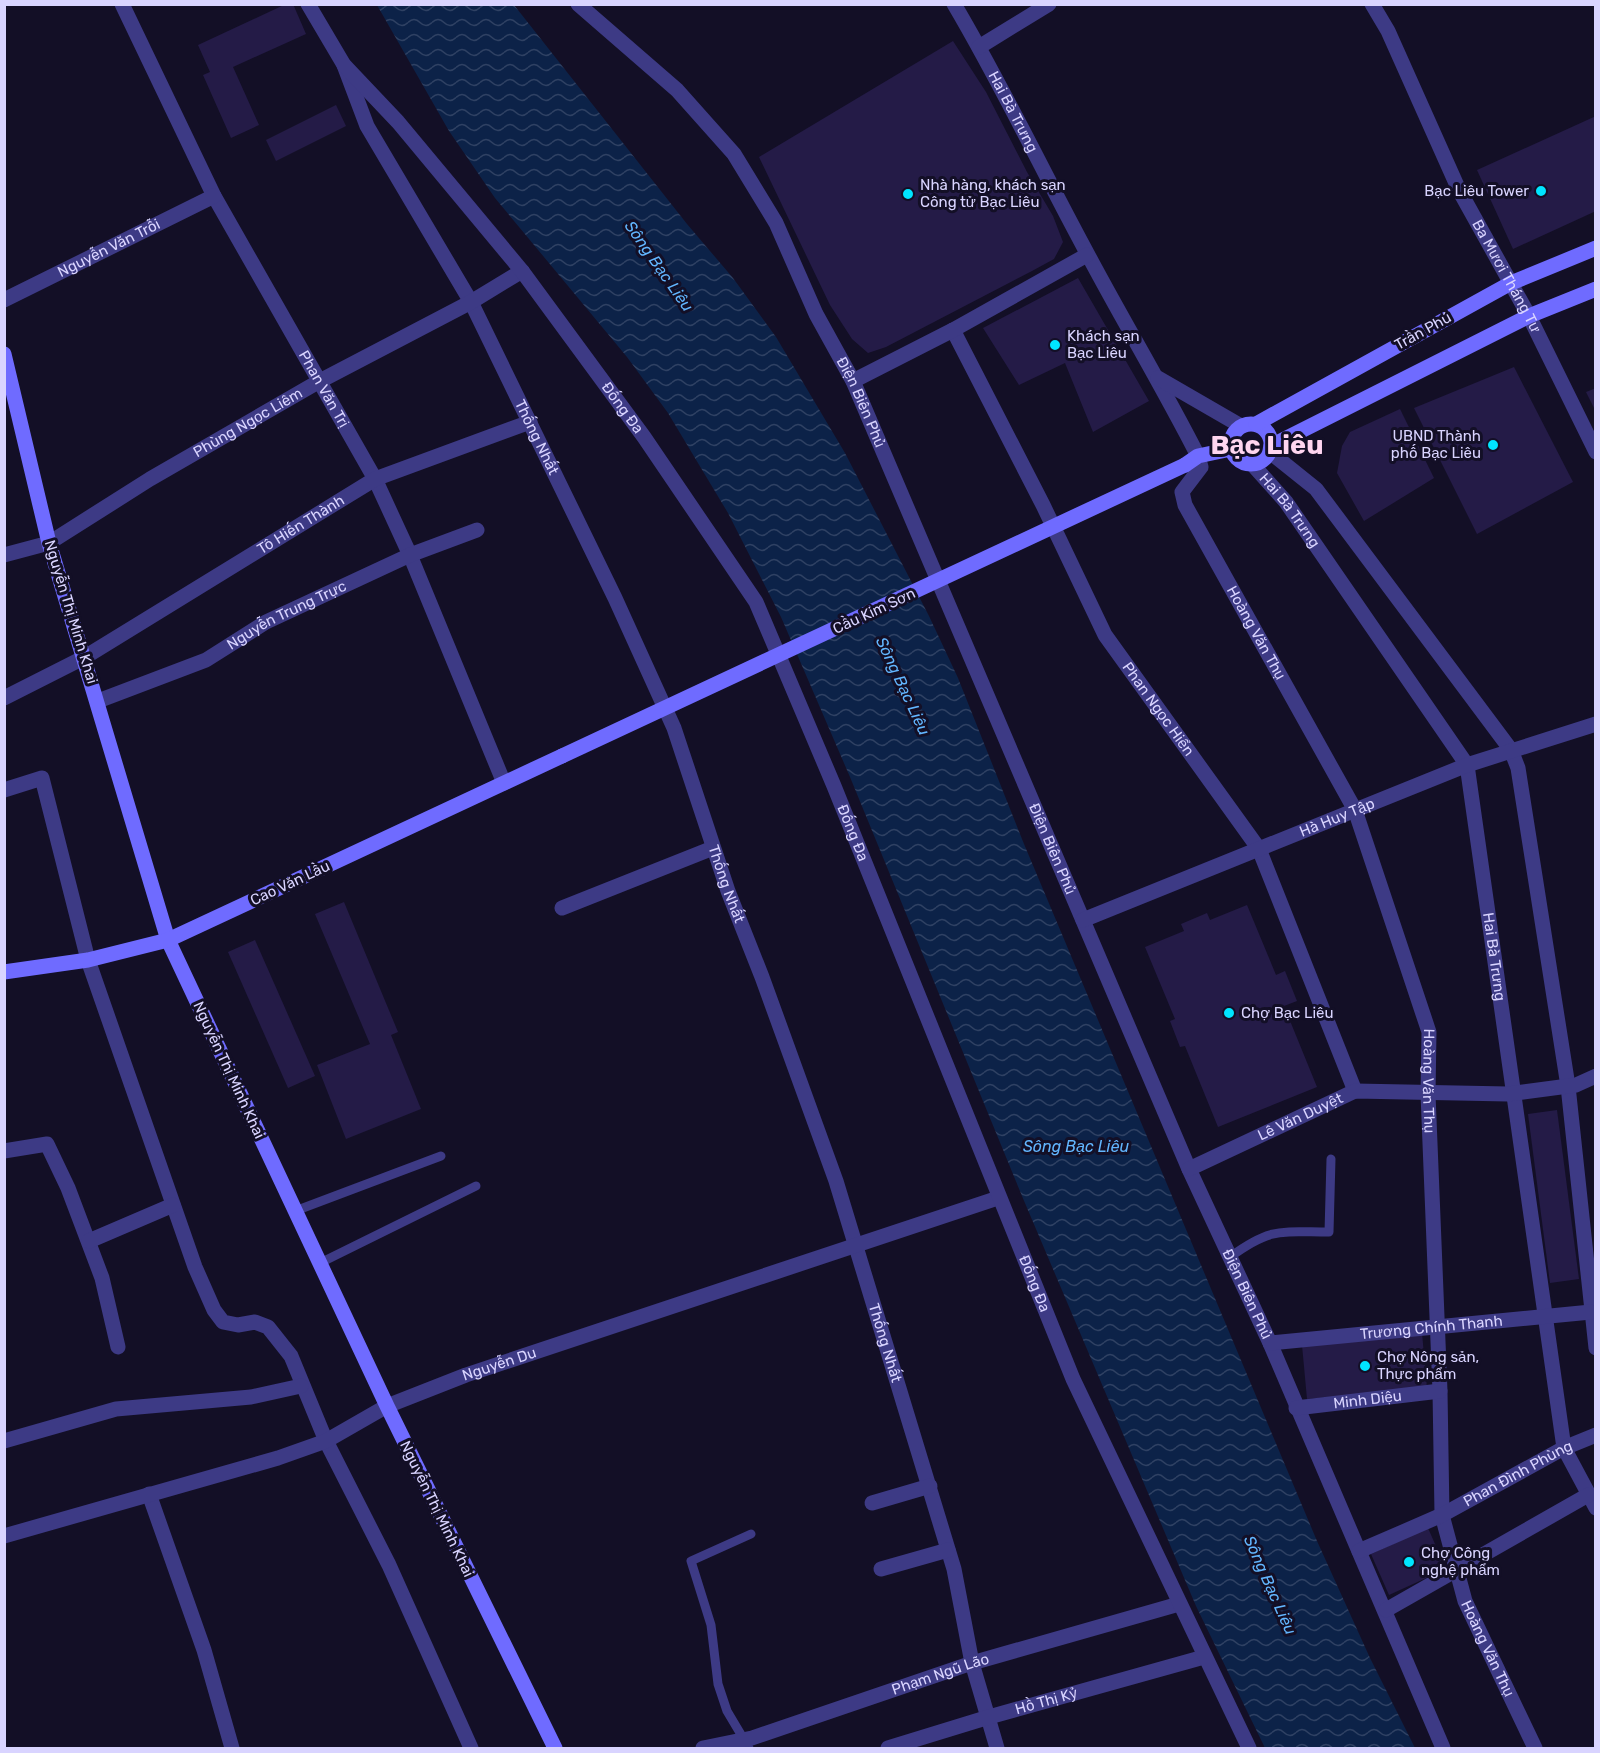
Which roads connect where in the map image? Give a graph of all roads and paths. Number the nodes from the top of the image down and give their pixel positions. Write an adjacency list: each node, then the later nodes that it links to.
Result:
1 (122, 4): 9 (street, Phan Văn Trị)
2 (308, 4): 8 (street, Đống Đa)
3 (578, 4): 21 (street, Điện Biên Phủ)
4 (954, 4): 7 (street, Hai Bà Trưng)
5 (1049, 4): 7 (street)
6 (1372, 4): 13 (street, Ba Mươi Tháng Tư)
7 (979, 47): 11 (street, Hai Bà Trưng)
8 (344, 65): 12 (street, Đống Đa); 16 (street, Thống Nhất)
9 (214, 196): 15 (street, Nguyễn Văn Trỗi); 22 (street, Phan Văn Trị)
10 (1596, 248): 13 (main road, Trần Phú)
11 (1088, 255): 18 (street); 20 (street, Hai Bà Trưng)
12 (522, 271): 16 (street, Phùng Ngọc Liêm); 63 (street, Đống Đa)
13 (1511, 284): 17 (street, Ba Mươi Tháng Tư); 24 (main road, Trần Phú)
14 (1596, 289): 17 (main road)
15 (4, 300)
16 (471, 302): 22 (street, Phùng Ngọc Liêm); 23 (street, Thống Nhất)
17 (1529, 316): 27 (main road); 28 (street, Ba Mươi Tháng Tư)
18 (953, 330): 21 (street); 47 (street, Phan Ngọc Hiển)
19 (4, 354): 33 (main road, Nguyễn Thị Minh Khai)
20 (1158, 378): 25 (street); 29 (street, Hai Bà Trưng)
21 (853, 381): 49 (street, Điện Biên Phủ)
22 (318, 382): 31 (street, Phan Văn Trị); 33 (street, Phùng Ngọc Liêm)
23 (530, 422): 31 (street, Tô Hiến Thành); 46 (street, Thống Nhất)
24 (1256, 424): 25 (main road); 27 (main road)
25 (1241, 426): 26 (main road)
26 (1231, 449): 29 (main road); 30 (main road)
27 (1270, 449): 30 (main road); 40 (street, Hai Bà Trưng)
28 (1596, 452)
29 (1192, 461): 41 (main road, Cầu Kim Sơn, bridge); 45 (street, Hoàng Văn Thụ)
30 (1252, 464): 42 (street, Hai Bà Trưng)
31 (375, 478): 35 (street, Phan Văn Trị); 36 (street, Tô Hiến Thành)
32 (477, 530): 35 (street, Nguyễn Trung Trực)
33 (49, 543): 34 (street, Phùng Ngọc Liêm); 36 (main road, Nguyễn Thị Minh Khai)
34 (4, 555)
35 (410, 555): 38 (street, Nguyễn Trung Trực); 43 (street, Phan Văn Trị)
36 (85, 657): 37 (street, Tô Hiến Thành); 38 (main road, Nguyễn Thị Minh Khai)
37 (4, 698)
38 (98, 701): 50 (main road, Nguyễn Thị Minh Khai)
39 (1596, 724): 40 (street, Hà Huy Tập)
40 (1511, 750): 42 (street, Hà Huy Tập); 54 (street, Hai Bà Trưng)
41 (562, 756): 43 (main road, Cao Văn Lầu)
42 (1467, 765): 45 (street, Hà Huy Tập); 56 (street, Hai Bà Trưng)
43 (504, 783): 50 (main road, Cao Văn Lầu)
44 (4, 790): 51 (street)
45 (1355, 810): 47 (street, Hà Huy Tập); 57 (street, Hoàng Văn Thụ)
46 (713, 848): 48 (street); 67 (street, Thống Nhất)
47 (1259, 849): 49 (street, Hà Huy Tập); 55 (street, Phan Ngọc Hiển)
48 (562, 908)
49 (1083, 920): 61 (street, Điện Biên Phủ)
50 (168, 940): 51 (main road, Cao Văn Lầu); 65 (main road, Nguyễn Thị Minh Khai)
51 (88, 960): 52 (main road, Cao Văn Lầu); 64 (street)
52 (4, 972)
53 (1596, 1076): 54 (street, Lê Văn Duyệt)
54 (1568, 1086): 56 (street, Lê Văn Duyệt); 70 (street, Hai Bà Trưng)
55 (1355, 1091): 57 (street, Lê Văn Duyệt); 61 (street, Lê Văn Duyệt)
56 (1515, 1093): 57 (street, Lê Văn Duyệt); 71 (street, Hai Bà Trưng)
57 (1428, 1094): 72 (street, Hoàng Văn Thụ)
58 (4, 1151): 66 (street)
59 (441, 1156): 65 (lane)
60 (1330, 1159): 68 (lane)
61 (1189, 1169): 68 (street, Điện Biên Phủ)
62 (476, 1186): 69 (lane)
63 (998, 1198): 67 (street, Nguyễn Du); 95 (street, Đống Đa)
64 (173, 1205): 66 (street); 76 (street)
65 (295, 1211): 69 (main road, Nguyễn Thị Minh Khai)
66 (89, 1241): 74 (street)
67 (855, 1244): 78 (street, Nguyễn Du); 84 (street, Thống Nhất)
68 (1230, 1257): 73 (street, Điện Biên Phủ)
69 (320, 1263): 78 (main road, Nguyễn Thị Minh Khai)
70 (1591, 1312): 71 (street, Trương Chính Thanh); 75 (street, Hai Bà Trưng)
71 (1545, 1317): 72 (street, Trương Chính Thanh); 83 (street, Hai Bà Trưng)
72 (1437, 1326): 73 (street, Trương Chính Thanh); 77 (street, Hoàng Văn Thụ)
73 (1270, 1342): 79 (street, Điện Biên Phủ)
74 (118, 1347)
75 (1596, 1348)
76 (301, 1386): 81 (street); 82 (street)
77 (1440, 1391): 79 (street, Minh Diệu); 88 (street, Hoàng Văn Thụ)
78 (387, 1406): 81 (street, Nguyễn Du); 103 (main road, Nguyễn Thị Minh Khai)
79 (1296, 1408): 92 (street, Điện Biên Phủ)
80 (1596, 1435): 83 (street, Phan Đình Phùng)
81 (326, 1440): 85 (street, Nguyễn Du); 102 (street)
82 (4, 1441)
83 (1564, 1448): 86 (street, Hai Bà Trưng); 88 (street, Phan Đình Phùng)
84 (930, 1486): 87 (street); 91 (street, Thống Nhất)
85 (149, 1494): 90 (street, Nguyễn Du); 101 (street)
86 (1592, 1502): 94 (street)
87 (872, 1503)
88 (1442, 1515): 92 (street, Phan Đình Phùng); 94 (street, Hoàng Văn Thụ)
89 (751, 1534): 100 (lane)
90 (4, 1536)
91 (948, 1550): 93 (street); 98 (street, Thống Nhất)
92 (1359, 1551): 96 (street, Điện Biên Phủ)
93 (881, 1569)
94 (1455, 1570): 96 (street); 109 (street, Hoàng Văn Thụ)
95 (1179, 1604): 97 (street, Đống Đa); 98 (street, Phạm Ngũ Lão)
96 (1386, 1610): 108 (street, Điện Biên Phủ)
97 (1204, 1657): 99 (street, Hồ Thị Kỷ); 107 (street, Đống Đa)
98 (972, 1663): 99 (street, Thống Nhất); 100 (street, Phạm Ngũ Lão)
99 (988, 1717): 105 (street, Hồ Thị Kỷ); 106 (street, Thống Nhất)
100 (747, 1744): 104 (street, Phạm Ngũ Lão)
101 (231, 1749)
102 (471, 1749)
103 (555, 1749)
104 (704, 1749)
105 (888, 1749)
106 (997, 1749)
107 (1249, 1749)
108 (1443, 1749)
109 (1535, 1749)

